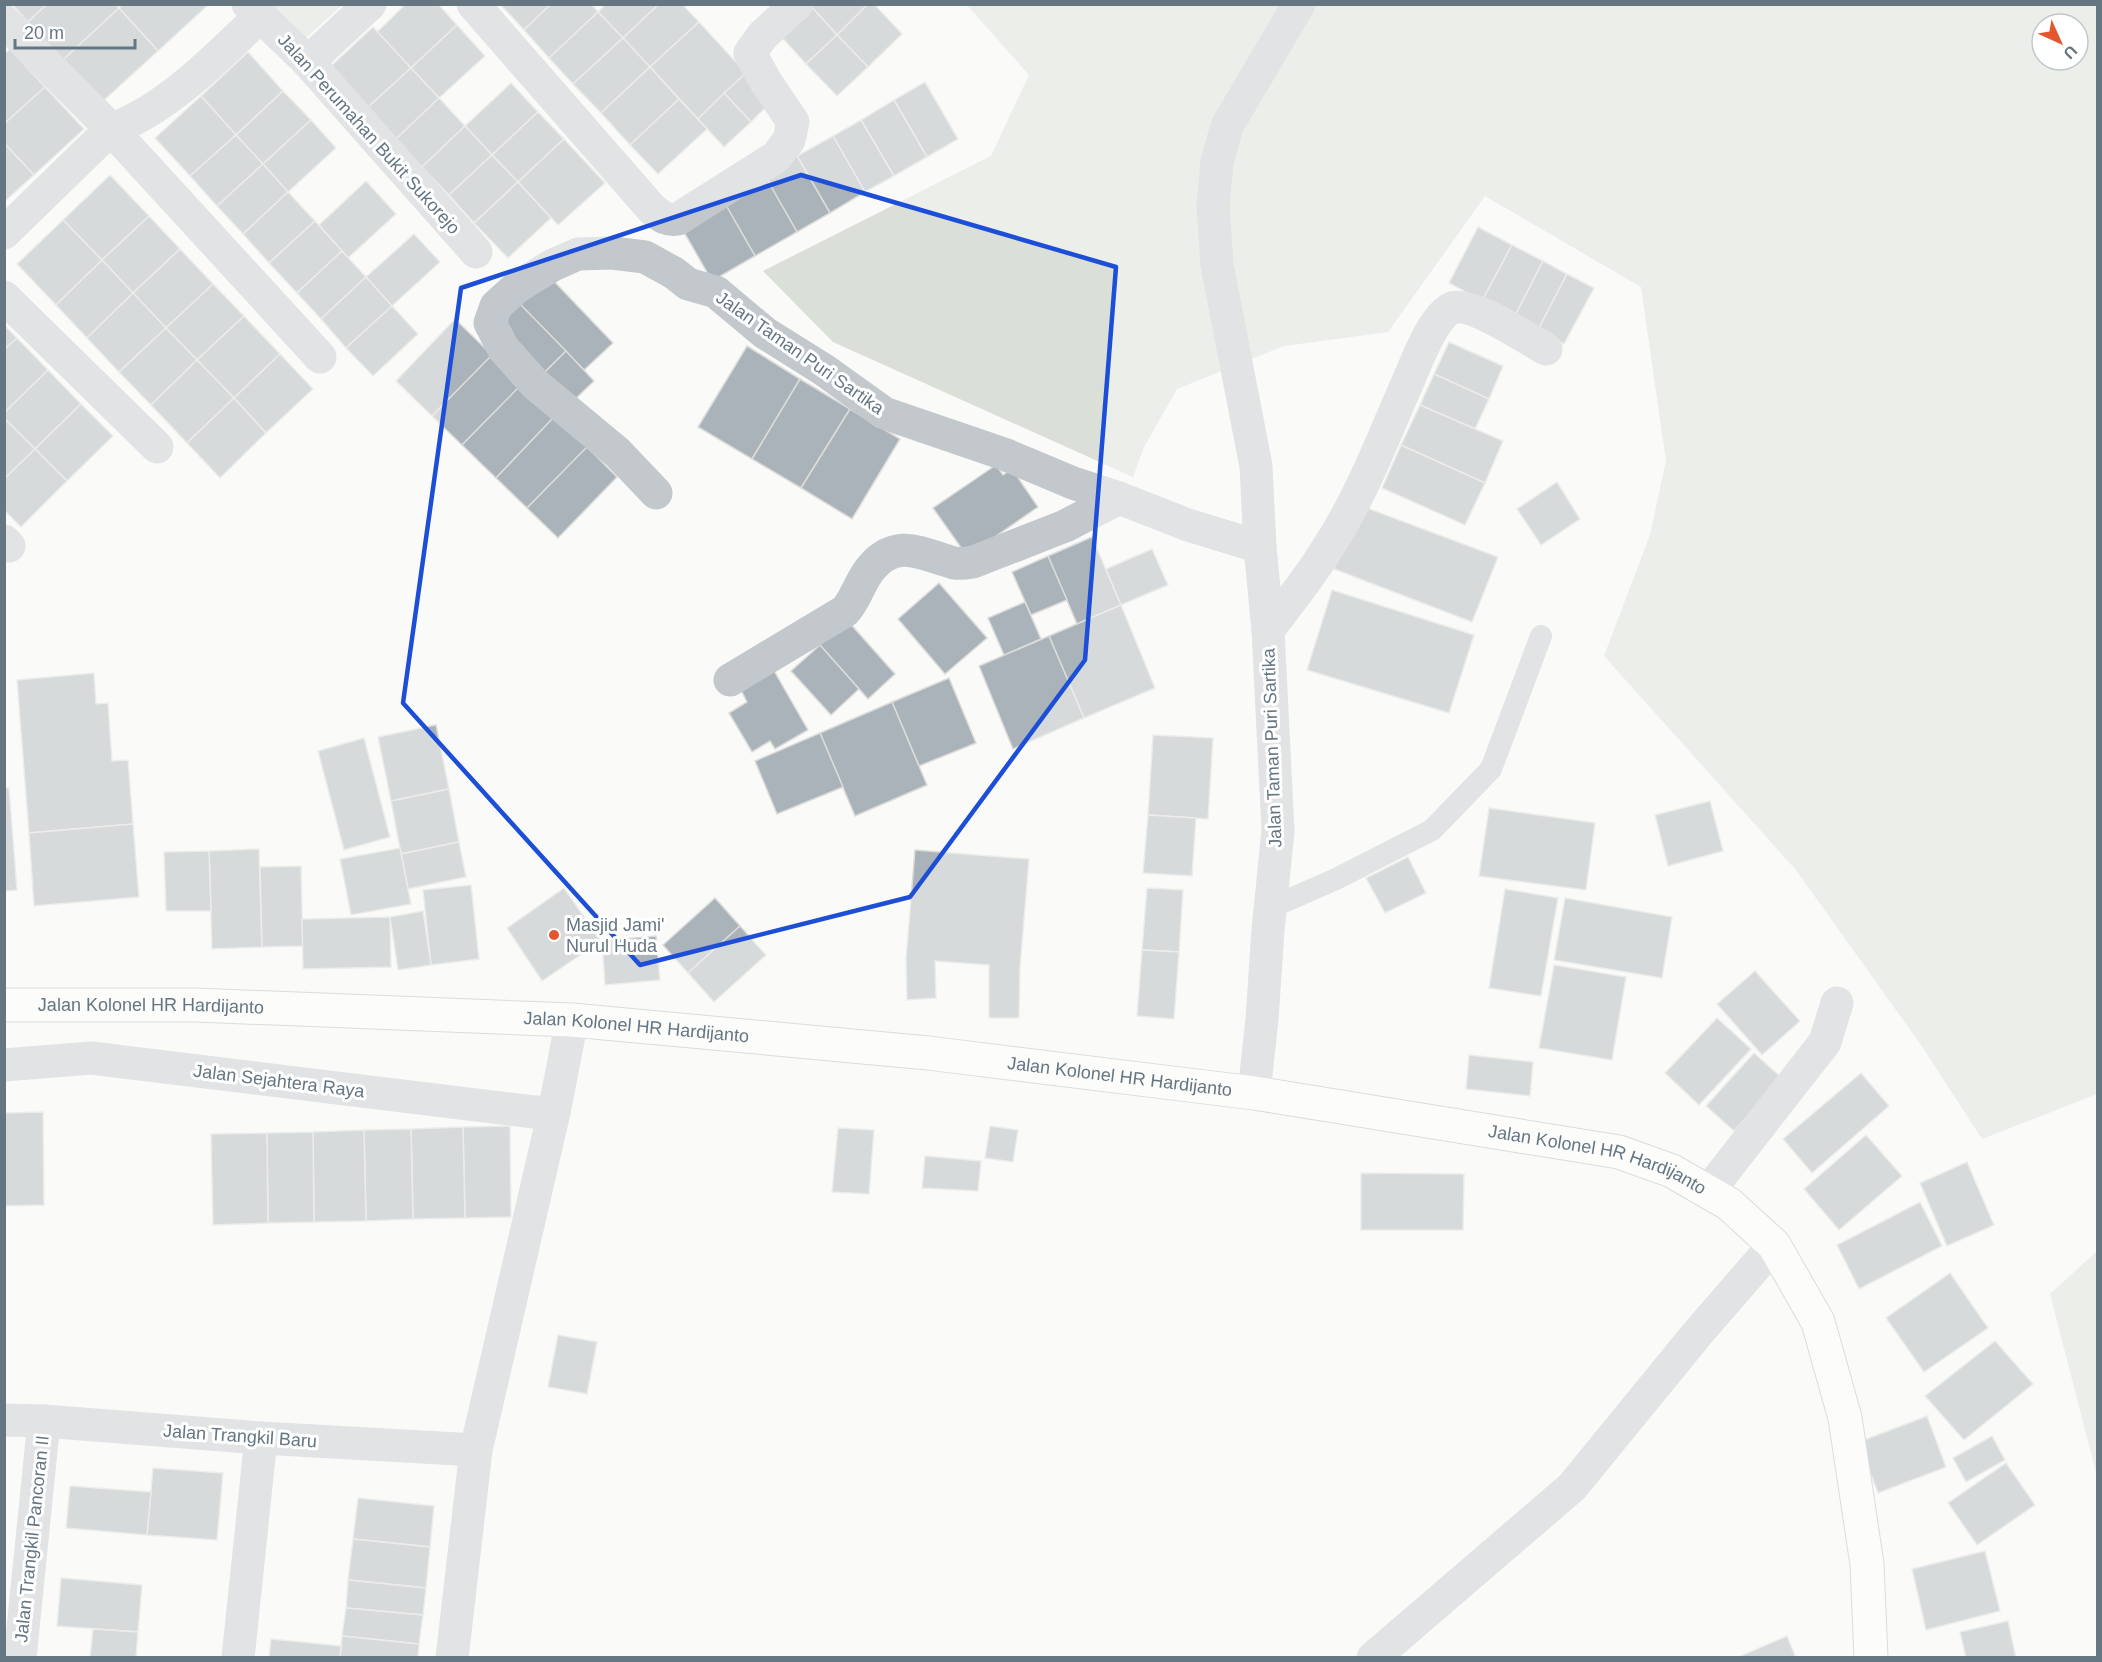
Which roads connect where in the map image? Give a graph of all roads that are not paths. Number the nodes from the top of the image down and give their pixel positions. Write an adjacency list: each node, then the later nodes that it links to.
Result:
1 (370, 4): 7 (street)
2 (473, 4): 4 (street)
3 (1299, 4): 17 (street, Jalan Taman Puri Sartika)
4 (794, 6)
5 (254, 10): 7 (street, Jalan Perumahan Bukit Sukorejo); 8 (street, Jalan Perumahan Bukit Sukorejo)
6 (4, 21): 8 (street)
7 (308, 62): 10 (street, Jalan Perumahan Bukit Sukorejo)
8 (111, 129): 9 (street, Jalan Perumahan Bukit Sukorejo); 13 (street)
9 (4, 233)
10 (476, 252)
11 (4, 297): 14 (street)
12 (1546, 349): 18 (street)
13 (320, 357)
14 (157, 447)
15 (656, 493): 16 (street, Jalan Taman Puri Sartika)
16 (1119, 498): 17 (street, Jalan Taman Puri Sartika); 20 (street)
17 (1260, 546): 18 (street, Jalan Taman Puri Sartika)
18 (1268, 630): 21 (street, Jalan Taman Puri Sartika)
19 (1541, 636): 21 (lane)
20 (730, 680)
21 (1270, 908): 26 (street, Jalan Taman Puri Sartika)
22 (1837, 1004): 28 (street)
23 (4, 1005): 24 (main road, Jalan Kolonel HR Hardijanto)
24 (572, 1020): 26 (main road, Jalan Kolonel HR Hardijanto); 27 (street)
25 (4, 1065): 27 (street, Jalan Sejahtera Raya)
26 (1254, 1093): 28 (main road, Jalan Kolonel HR Hardijanto)
27 (554, 1112): 33 (street)
28 (1708, 1192): 29 (main road, Jalan Kolonel HR Hardijanto)
29 (1774, 1245): 37 (street); 38 (main road, Jalan Kolonel HR Hardijanto)
30 (4, 1420): 31 (street, Jalan Trangkil Baru)
31 (44, 1421): 32 (street, Jalan Trangkil Baru); 34 (street, Jalan Trangkil Pancoran II)
32 (261, 1438): 33 (street, Jalan Trangkil Baru); 35 (street)
33 (476, 1450): 36 (street)
34 (20, 1658)
35 (238, 1658)
36 (452, 1658)
37 (1373, 1658)
38 (1871, 1658)

